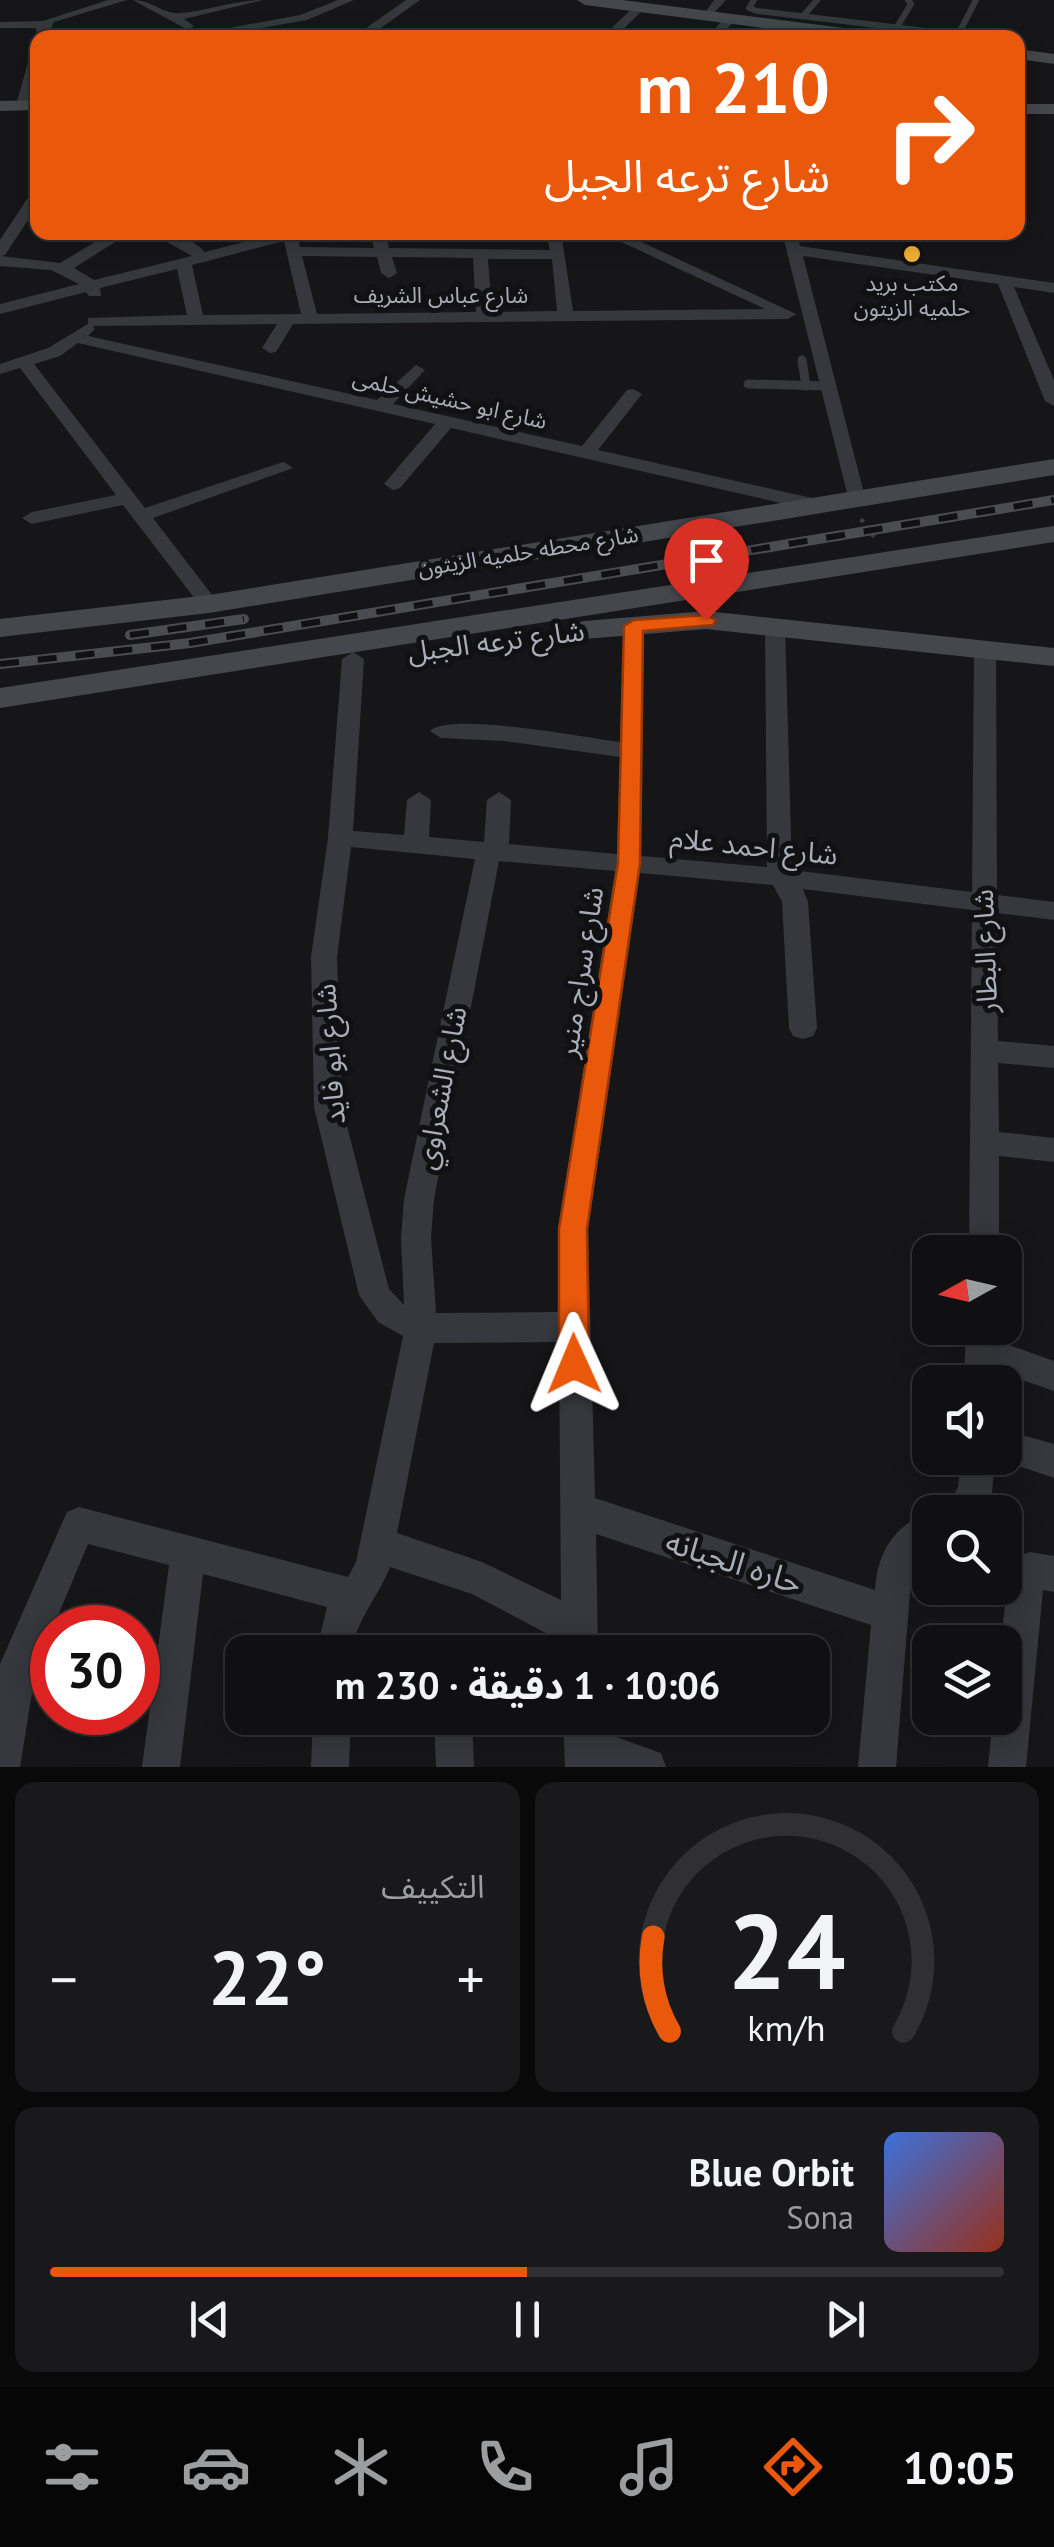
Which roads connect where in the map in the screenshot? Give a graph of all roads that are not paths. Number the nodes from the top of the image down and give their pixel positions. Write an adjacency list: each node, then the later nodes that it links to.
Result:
1 (122, 0): 17 (street)
2 (142, 0): 16 (street)
3 (257, 0): 16 (street)
4 (348, 0): 18 (street)
5 (414, 0): 24 (street)
6 (586, 0): 12 (street)
7 (740, 0): 14 (street)
8 (754, 0): 15 (lane)
9 (817, 0): 15 (lane)
10 (908, 0): 27 (lane)
11 (976, 0): 28 (lane)
12 (633, 4): 14 (street); 25 (street)
13 (244, 9): 18 (street)
14 (725, 12): 20 (street)
15 (804, 15): 20 (lane)
16 (174, 18): 22 (street)
17 (45, 24): 19 (street); 21 (street)
18 (277, 24): 23 (street)
19 (0, 27): 29 (street)
20 (847, 27): 26 (street)
21 (43, 30)
22 (195, 30)
23 (242, 30)
24 (370, 30)
25 (613, 30)
26 (873, 30)
27 (892, 30)
28 (959, 30)
29 (30, 34)
30 (1025, 55): 31 (street)
31 (1054, 58)
32 (0, 106): 33 (street)
33 (29, 106)
34 (1025, 109): 35 (street)
35 (1054, 110)
36 (30, 205): 46 (street)
37 (110, 240): 53 (street)
38 (175, 240): 50 (street)
39 (261, 240): 45 (street)
40 (295, 240): 45 (street); 47 (street); 61 (street)
41 (379, 240): 47 (street)
42 (555, 240): 49 (street)
43 (625, 240): 59 (street)
44 (794, 240): 55 (street); 66 (street)
45 (264, 242): 50 (street)
46 (0, 252)
47 (383, 252): 48 (street); 54 (street)
48 (480, 254): 49 (street); 62 (street)
49 (558, 255): 60 (street)
50 (202, 258): 52 (street)
51 (0, 262): 53 (street)
52 (184, 263): 56 (street); 64 (street)
53 (61, 269): 56 (street)
54 (389, 273)
55 (1004, 281): 57 (street); 77 (street)
56 (92, 287): 58 (street); 65 (street)
57 (1054, 288)
58 (0, 308)
59 (788, 314): 60 (street, شارع عباس الشريف); 66 (street)
60 (565, 317): 62 (street, شارع عباس الشريف)
61 (310, 318): 62 (street, شارع عباس الشريف); 63 (street, شارع عباس الشريف)
62 (484, 318)
63 (288, 319): 64 (street, شارع عباس الشريف); 68 (street)
64 (196, 320): 65 (street, شارع عباس الشريف)
65 (94, 321): 67 (street)
66 (812, 324): 75 (street)
67 (77, 338): 70 (street); 78 (street, شارع ابو حشيش حلمى)
68 (270, 348)
69 (802, 360): 74 (lane)
70 (25, 363): 71 (street); 84 (street)
71 (0, 369)
72 (416, 370): 78 (street)
73 (748, 384): 74 (lane)
74 (806, 386): 75 (lane)
75 (828, 386): 86 (street)
76 (633, 394): 80 (street)
77 (1054, 401)
78 (381, 406): 79 (street, شارع ابو حشيش حلمى)
79 (447, 422): 80 (street, شارع ابو حشيش حلمى); 83 (street)
80 (586, 453): 85 (street, شارع ابو حشيش حلمى)
81 (1054, 467): 86 (street, شارع محطه حلميه الزيتون)
82 (284, 468): 87 (street)
83 (394, 484)
84 (128, 498): 87 (street); 88 (street)
85 (812, 504): 86 (street, شارع محطه حلميه الزيتون); 91 (street, شارع محطه حلميه الزيتون)
86 (859, 506)
87 (142, 515): 91 (street)
88 (32, 518)
89 (1054, 534): 90 (street)
90 (746, 582): 92 (street); 96 (street)
91 (209, 604): 94 (street, شارع محطه حلميه الزيتون)
92 (764, 625): 93 (street, شارع ترعه الجبل); 95 (street, شارع ترعه الجبل); 110 (street)
93 (634, 626): 98 (street, شارع ترعه الجبل); 103 (street, شارع سراج منير)
94 (0, 628)
95 (985, 650): 97 (street, شارع ترعه الجبل); 111 (street, شارع البطار)
96 (266, 657): 99 (street); 100 (street)
97 (1054, 657)
98 (353, 659): 101 (street, شارع ترعه الجبل); 106 (street, شارع ابو فايد)
99 (0, 686)
100 (0, 698)
101 (0, 718)
102 (441, 730): 103 (street)
103 (632, 751): 109 (street, شارع سراج منير)
104 (419, 800): 107 (street)
105 (499, 800): 108 (street, شارع الشعراوي)
106 (340, 838): 107 (street, شارع احمد علام); 120 (street, شارع ابو فايد)
107 (416, 844): 108 (street, شارع احمد علام)
108 (493, 850): 109 (street, شارع احمد علام); 120 (street, شارع الشعراوي)
109 (629, 863): 110 (street, شارع احمد علام); 119 (street, شارع سراج منير)
110 (780, 877): 111 (street, شارع احمد علام); 113 (street)
111 (982, 903): 112 (street, شارع احمد علام); 114 (street, شارع البطار)
112 (1054, 911)
113 (802, 1028)
114 (988, 1051): 115 (street); 116 (street, شارع البطار)
115 (1054, 1057)
116 (987, 1143): 117 (street); 118 (street, شارع البطار)
117 (1054, 1150)
118 (984, 1235)
119 (574, 1327): 120 (street); 125 (street, شارع سراج منير)
120 (421, 1328): 127 (street, شارع الشعراوي)
121 (981, 1354): 122 (street)
122 (1054, 1376)
123 (1022, 1451): 124 (street)
124 (1054, 1461)
125 (577, 1510): 131 (street, حاره الجبانه); 134 (street, شارع سراج منير)
126 (912, 1541): 131 (street)
127 (378, 1546): 130 (street, شارع الشعراوي); 133 (street)
128 (188, 1552): 130 (street); 135 (street); 140 (street)
129 (1042, 1572): 145 (street)
130 (356, 1597): 132 (street, شارع الشعراوي)
131 (892, 1614): 144 (street)
132 (336, 1635)
133 (572, 1635)
134 (580, 1635)
135 (8, 1668): 139 (street)
136 (331, 1735): 141 (street)
137 (454, 1735): 142 (street)
138 (583, 1743): 143 (street)
139 (1, 1767)
140 (160, 1767)
141 (330, 1767)
142 (455, 1767)
143 (647, 1767)
144 (877, 1767)
145 (1007, 1767)

